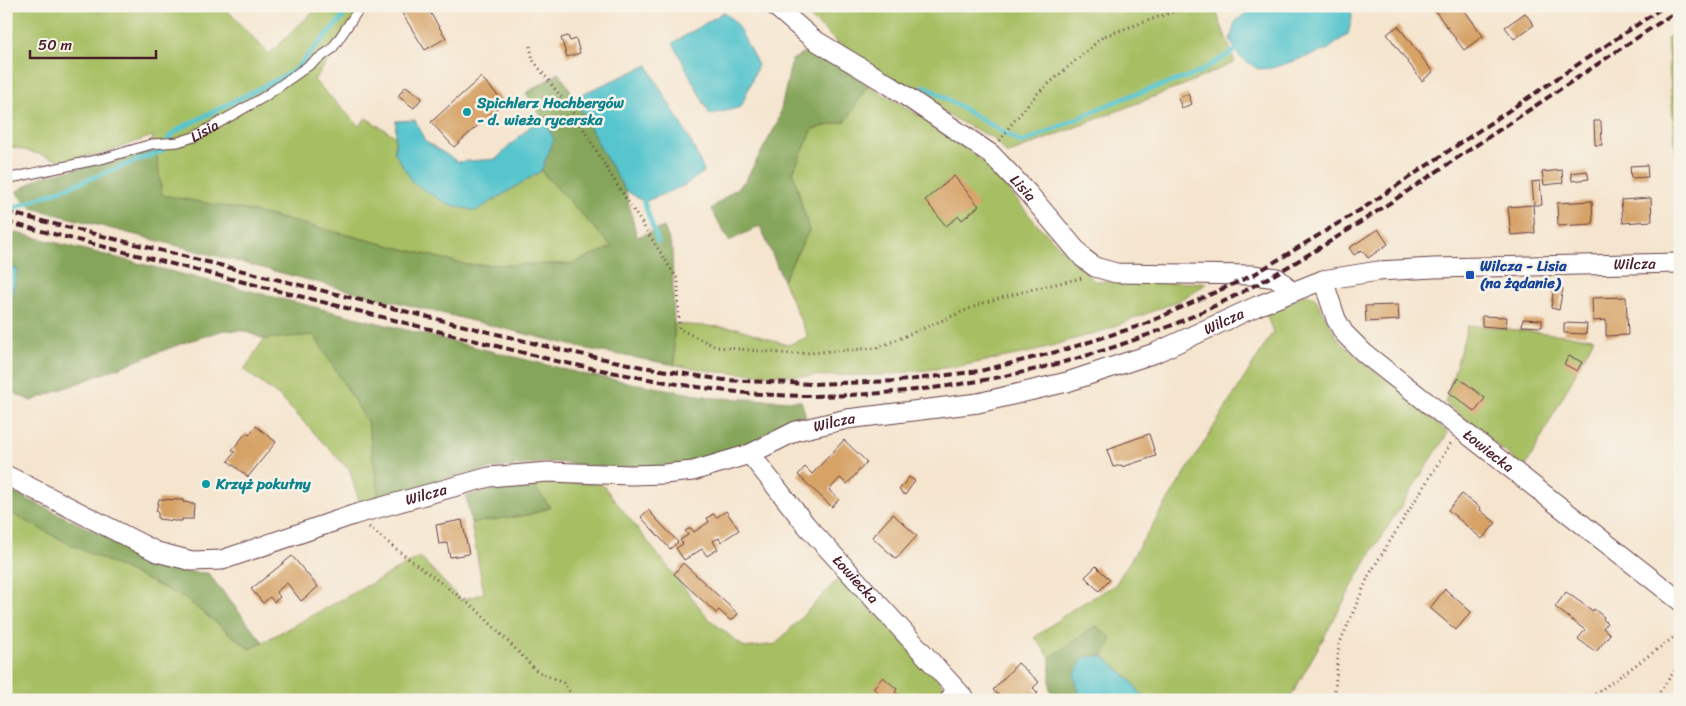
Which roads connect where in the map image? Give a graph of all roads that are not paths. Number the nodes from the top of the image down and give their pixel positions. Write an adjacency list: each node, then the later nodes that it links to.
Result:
1 (361, 6): 3 (lane, Lisia)
2 (775, 6): 6 (street, Lisia)
3 (6, 179)
4 (1680, 263): 5 (street, Wilcza)
5 (1323, 280): 6 (street, Wilcza); 9 (street, Łowiecka)
6 (1290, 292): 7 (street, Wilcza)
7 (750, 454): 8 (street, Wilcza); 10 (street, Łowiecka)
8 (6, 475)
9 (1680, 602)
10 (954, 696)

